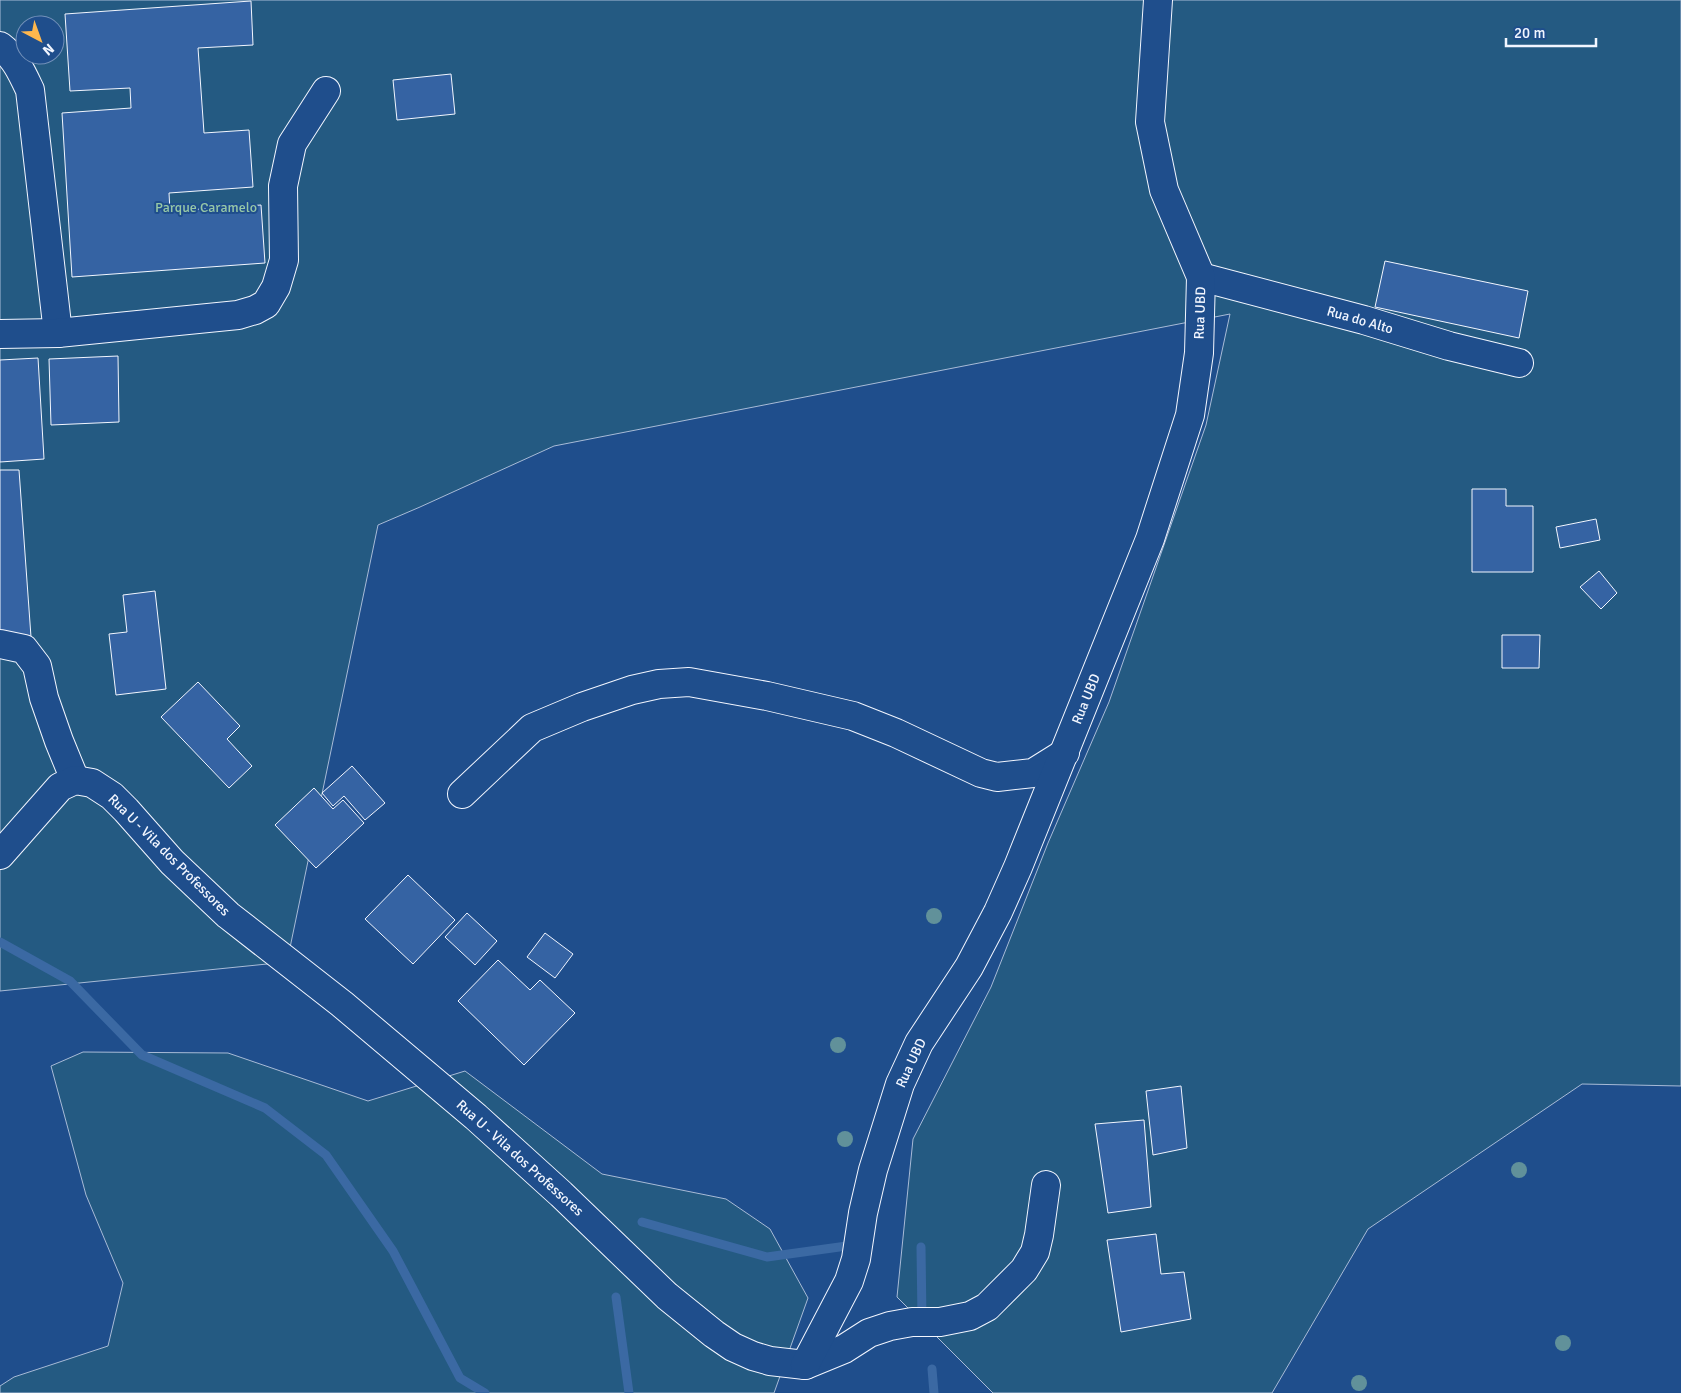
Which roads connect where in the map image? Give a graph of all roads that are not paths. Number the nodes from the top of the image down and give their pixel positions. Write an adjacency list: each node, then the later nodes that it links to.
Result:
1 (1158, 0): 4 (lane, Rua UBD)
2 (0, 46): 5 (lane)
3 (326, 91): 5 (lane)
4 (1201, 277): 7 (lane, Rua do Alto); 9 (lane, Rua UBD)
5 (58, 333): 6 (lane)
6 (0, 334)
7 (1519, 363)
8 (0, 644): 10 (lane)
9 (1065, 753): 11 (lane); 14 (lane, Rua UBD)
10 (75, 780): 12 (lane); 14 (lane, Rua U - Vila dos Professores)
11 (462, 794)
12 (0, 856)
13 (1046, 1185): 14 (lane)
14 (805, 1365)

